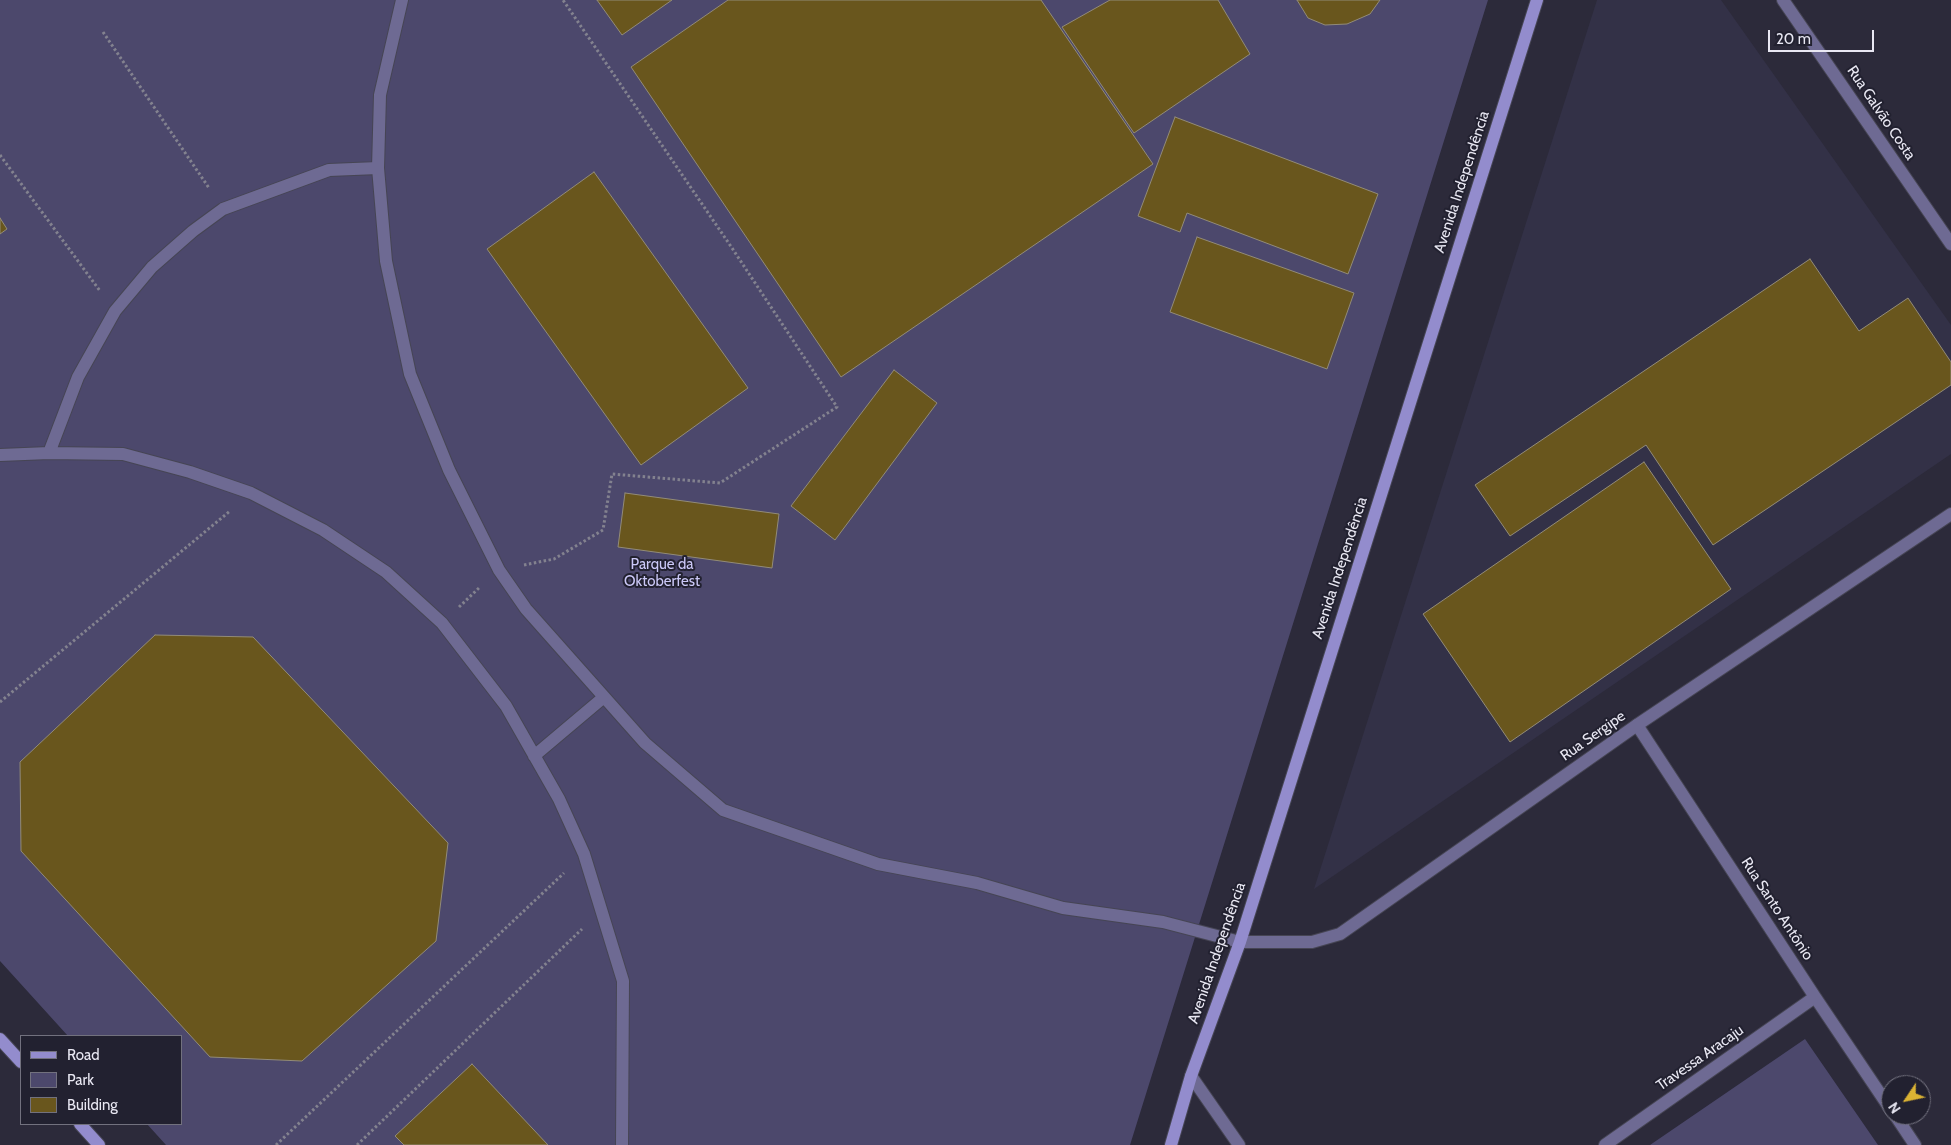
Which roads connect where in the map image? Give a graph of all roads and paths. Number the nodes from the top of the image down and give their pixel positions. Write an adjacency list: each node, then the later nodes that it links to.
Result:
1 (402, 0): 7 (street, Rua Sergipe)
2 (563, 0): 15 (path)
3 (1537, 0): 23 (main road, Avenida Independência)
4 (1783, 0): 9 (street, Rua Galvão Costa)
5 (103, 32): 8 (path)
6 (0, 155): 10 (path)
7 (378, 168): 8 (street); 15 (street, Rua Sergipe)
8 (224, 209): 10 (street)
9 (1951, 244)
10 (115, 311): 11 (street)
11 (49, 453): 12 (street); 13 (street)
12 (0, 455)
13 (251, 494): 16 (street); 18 (path)
14 (1951, 514): 19 (street, Rua Sergipe)
15 (499, 570): 16 (path); 17 (street, Rua Sergipe)
16 (442, 623): 20 (street)
17 (604, 697): 20 (street); 23 (street, Rua Sergipe)
18 (0, 702)
19 (1637, 725): 23 (street, Rua Sergipe); 24 (street, Rua Santo Antônio)
20 (534, 756): 21 (street)
21 (584, 854): 22 (street); 32 (path)
22 (602, 909): 33 (path); 34 (street)
23 (1240, 942): 27 (main road, Avenida Independência)
24 (1815, 997): 28 (street, Rua Santo Antônio); 37 (street, Travessa Aracaju)
25 (0, 1039): 26 (main road)
26 (20, 1061)
27 (1191, 1076): 35 (main road, Avenida Independência); 36 (street)
28 (1881, 1095)
29 (81, 1125): 31 (main road)
30 (1902, 1125): 38 (street)
31 (100, 1145)
32 (276, 1145)
33 (357, 1145)
34 (622, 1145)
35 (1171, 1145)
36 (1239, 1145)
37 (1605, 1145)
38 (1915, 1145)

